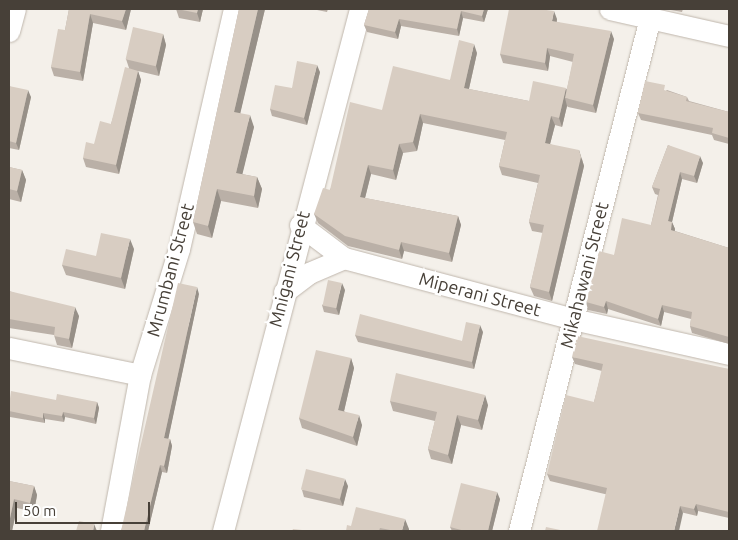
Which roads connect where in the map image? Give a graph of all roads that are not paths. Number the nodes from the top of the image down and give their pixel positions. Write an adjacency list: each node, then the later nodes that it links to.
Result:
1 (15, 9): 6 (street)
2 (234, 9): 14 (street, Mrumbani Street)
3 (360, 9): 8 (street, Mnigani Street)
4 (610, 9): 5 (street)
5 (650, 18): 7 (street); 11 (street, Mikahawani Street)
6 (9, 31)
7 (729, 36)
8 (300, 225): 9 (street, Miperani Street); 10 (street, Mnigani Street)
9 (344, 258): 10 (street); 11 (street, Miperani Street)
10 (284, 292): 16 (street, Mnigani Street)
11 (573, 319): 13 (street, Miperani Street); 17 (street, Mikahawani Street)
12 (9, 348): 14 (street)
13 (729, 354)
14 (140, 375): 15 (street, Mrumbani Street)
15 (111, 531)
16 (223, 531)
17 (519, 531)

